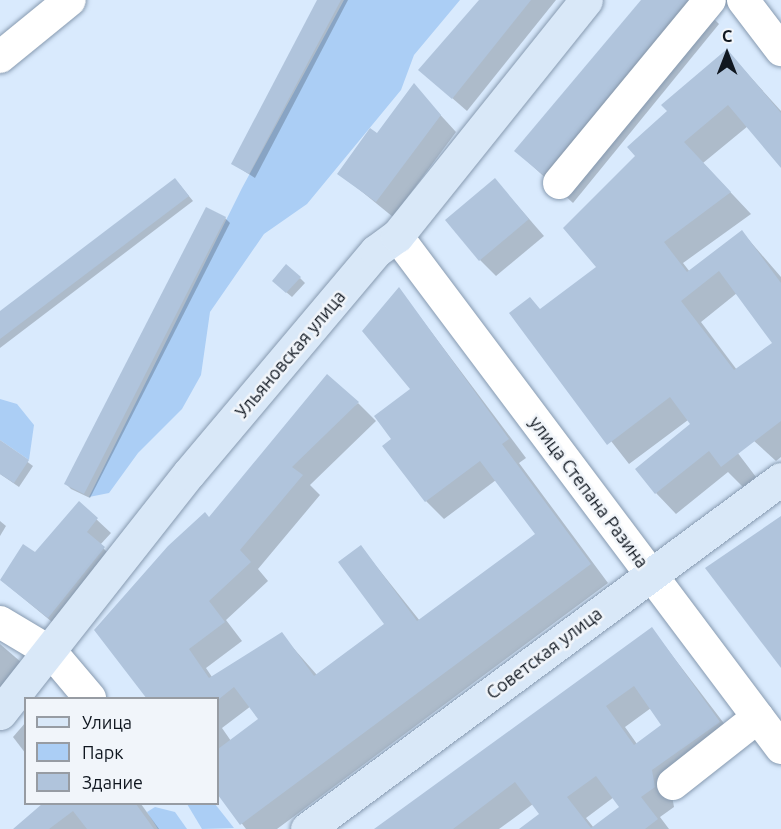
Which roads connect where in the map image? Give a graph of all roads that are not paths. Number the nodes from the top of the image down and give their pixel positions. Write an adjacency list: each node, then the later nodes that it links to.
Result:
1 (70, 0): 6 (street)
2 (586, 0): 8 (main road, Ульяновская улица)
3 (710, 0): 7 (street)
4 (743, 0): 5 (street)
5 (781, 51)
6 (0, 57)
7 (559, 183)
8 (397, 236): 10 (street, улица Степана Разина); 12 (main road, Ульяновская улица)
9 (781, 478): 10 (main road, Советская улица)
10 (652, 576): 15 (street, улица Степана Разина); 18 (main road, Советская улица)
11 (0, 622): 12 (street)
12 (52, 653): 13 (street); 14 (main road, Ульяновская улица)
13 (88, 697)
14 (0, 713)
15 (758, 717): 16 (street, улица Степана Разина); 17 (street)
16 (781, 748)
17 (673, 784)
18 (307, 829)

